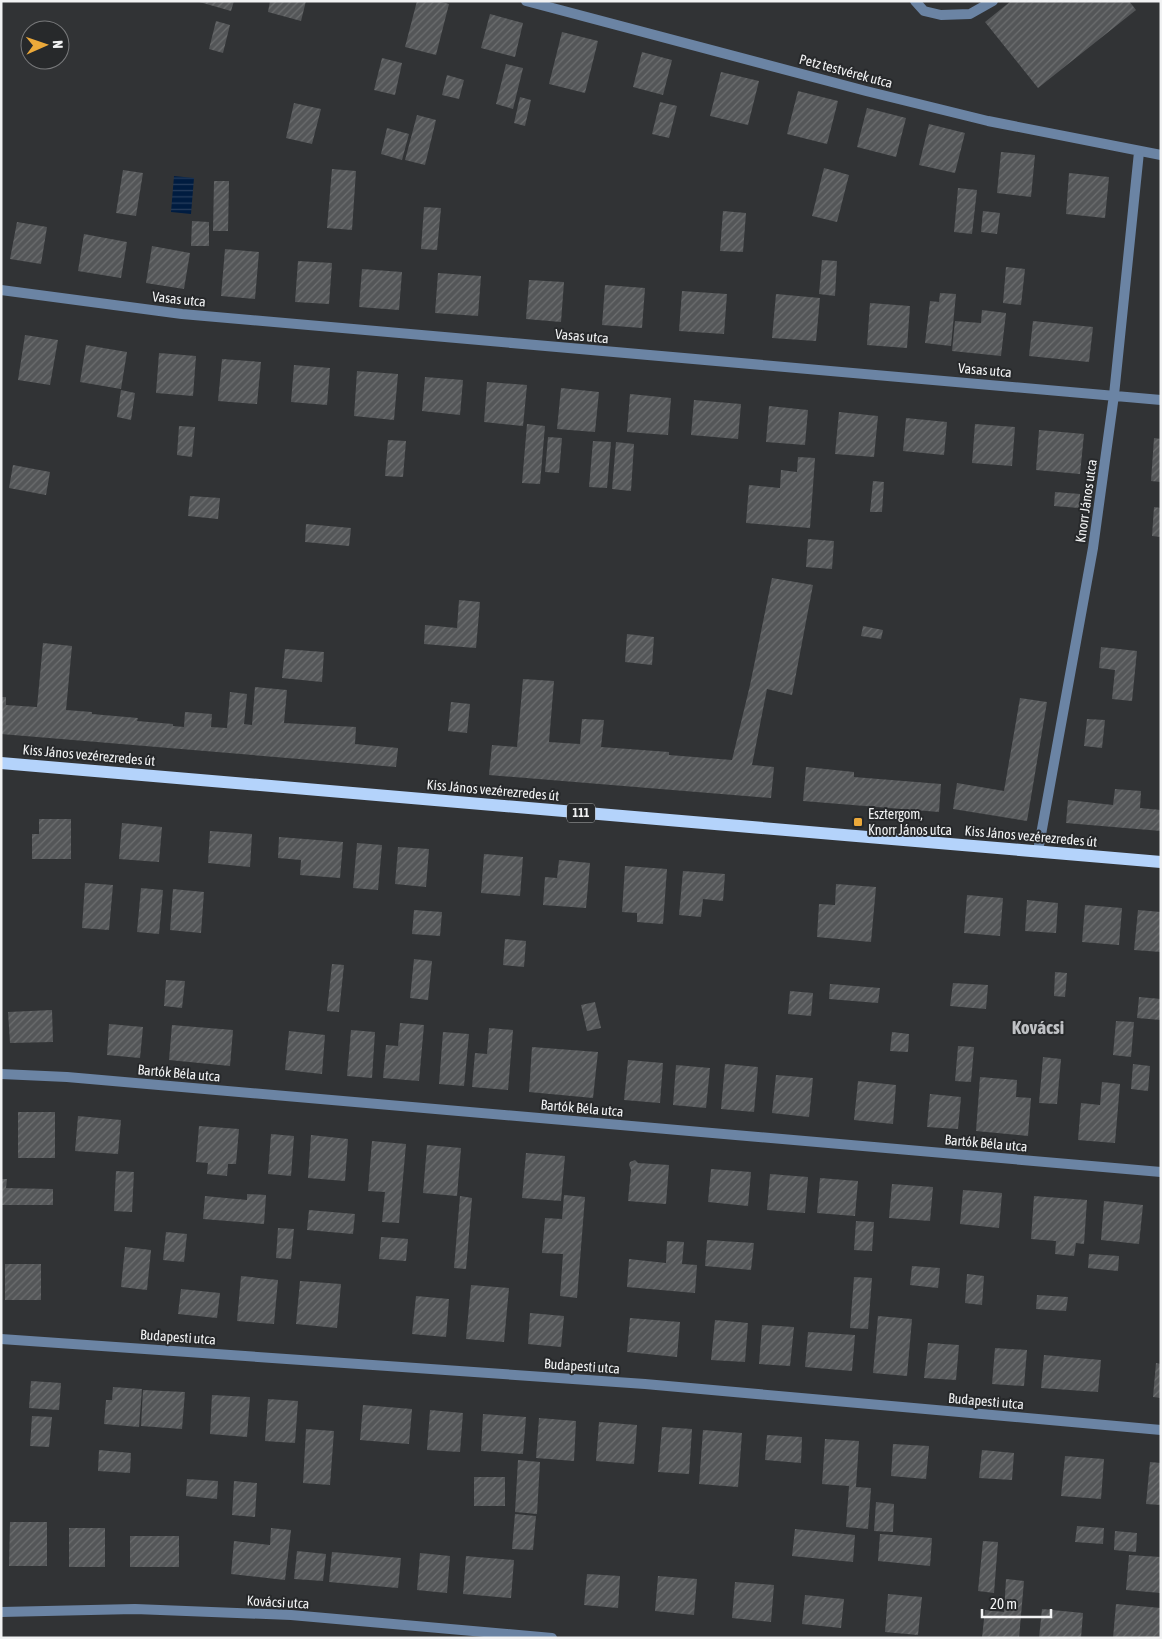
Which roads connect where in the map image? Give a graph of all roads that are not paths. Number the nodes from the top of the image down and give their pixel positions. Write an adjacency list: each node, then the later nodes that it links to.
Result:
1 (526, 1): 4 (street, Petz testvérek utca)
2 (915, 1): 3 (street)
3 (993, 1)
4 (1139, 152): 5 (street, Petz testvérek utca); 7 (street, Knorr János utca)
5 (1161, 155)
6 (1, 290): 7 (street, Vasas utca)
7 (1114, 396): 8 (street, Vasas utca); 10 (street, Knorr János utca)
8 (1161, 400)
9 (1, 763): 10 (main road, Kiss János vezérezredes út / 111)
10 (1038, 851): 11 (main road, Kiss János vezérezredes út / 111)
11 (1161, 862)
12 (1, 1074): 13 (street, Bartók Béla utca)
13 (1161, 1172)
14 (1, 1339): 15 (street, Budapesti utca)
15 (1161, 1430)
16 (1, 1612): 17 (street, Kovácsi utca)
17 (552, 1638)

